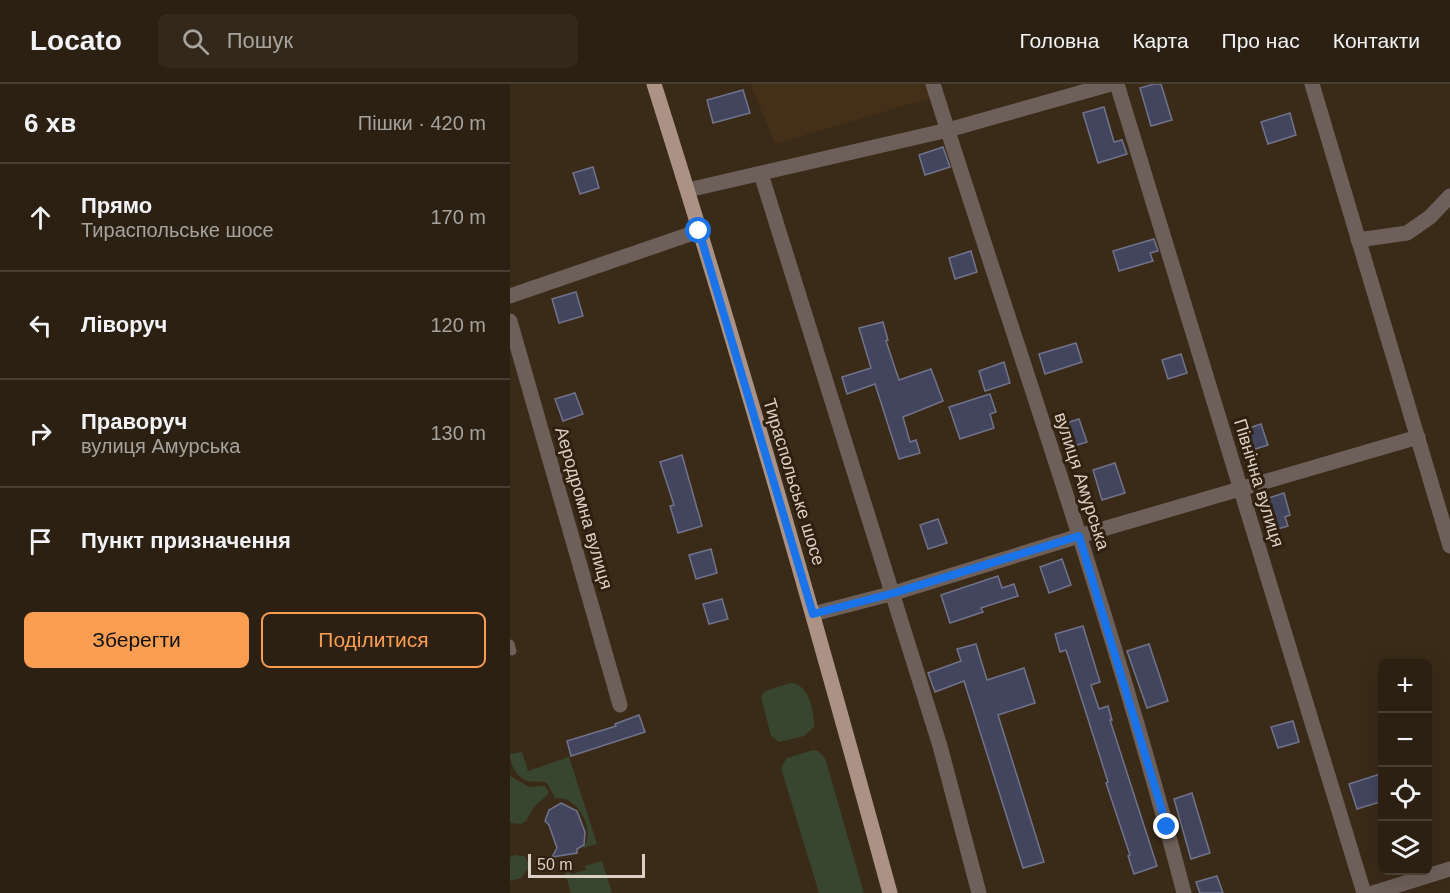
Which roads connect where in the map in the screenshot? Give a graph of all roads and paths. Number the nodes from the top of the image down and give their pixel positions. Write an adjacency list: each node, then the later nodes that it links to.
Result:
1 (654, 84): 8 (main road, Тираспольське шосе)
2 (933, 84): 6 (street, вулиця Амурська)
3 (1111, 84): 6 (street)
4 (1117, 84): 15 (street, Північна вулиця)
5 (1312, 84): 11 (street)
6 (948, 130): 7 (street); 16 (street, вулиця Амурська)
7 (761, 174): 8 (street); 18 (street)
8 (688, 190): 10 (main road, Тираспольське шосе)
9 (1450, 196): 11 (street)
10 (699, 231): 12 (street); 19 (main road, Тираспольське шосе)
11 (1358, 240): 14 (street)
12 (510, 296)
13 (510, 321): 20 (street, Аеродромна вулиця)
14 (1418, 437): 15 (street); 17 (street)
15 (1241, 489): 16 (street); 25 (street, Північна вулиця)
16 (1079, 536): 18 (street); 24 (street, вулиця Амурська)
17 (1450, 546)
18 (894, 593): 19 (street); 23 (street)
19 (813, 614): 22 (main road, Тираспольське шосе)
20 (620, 705)
21 (1450, 869): 26 (street)
22 (890, 893)
23 (979, 893)
24 (1184, 893)
25 (1364, 893)
26 (1373, 893)

